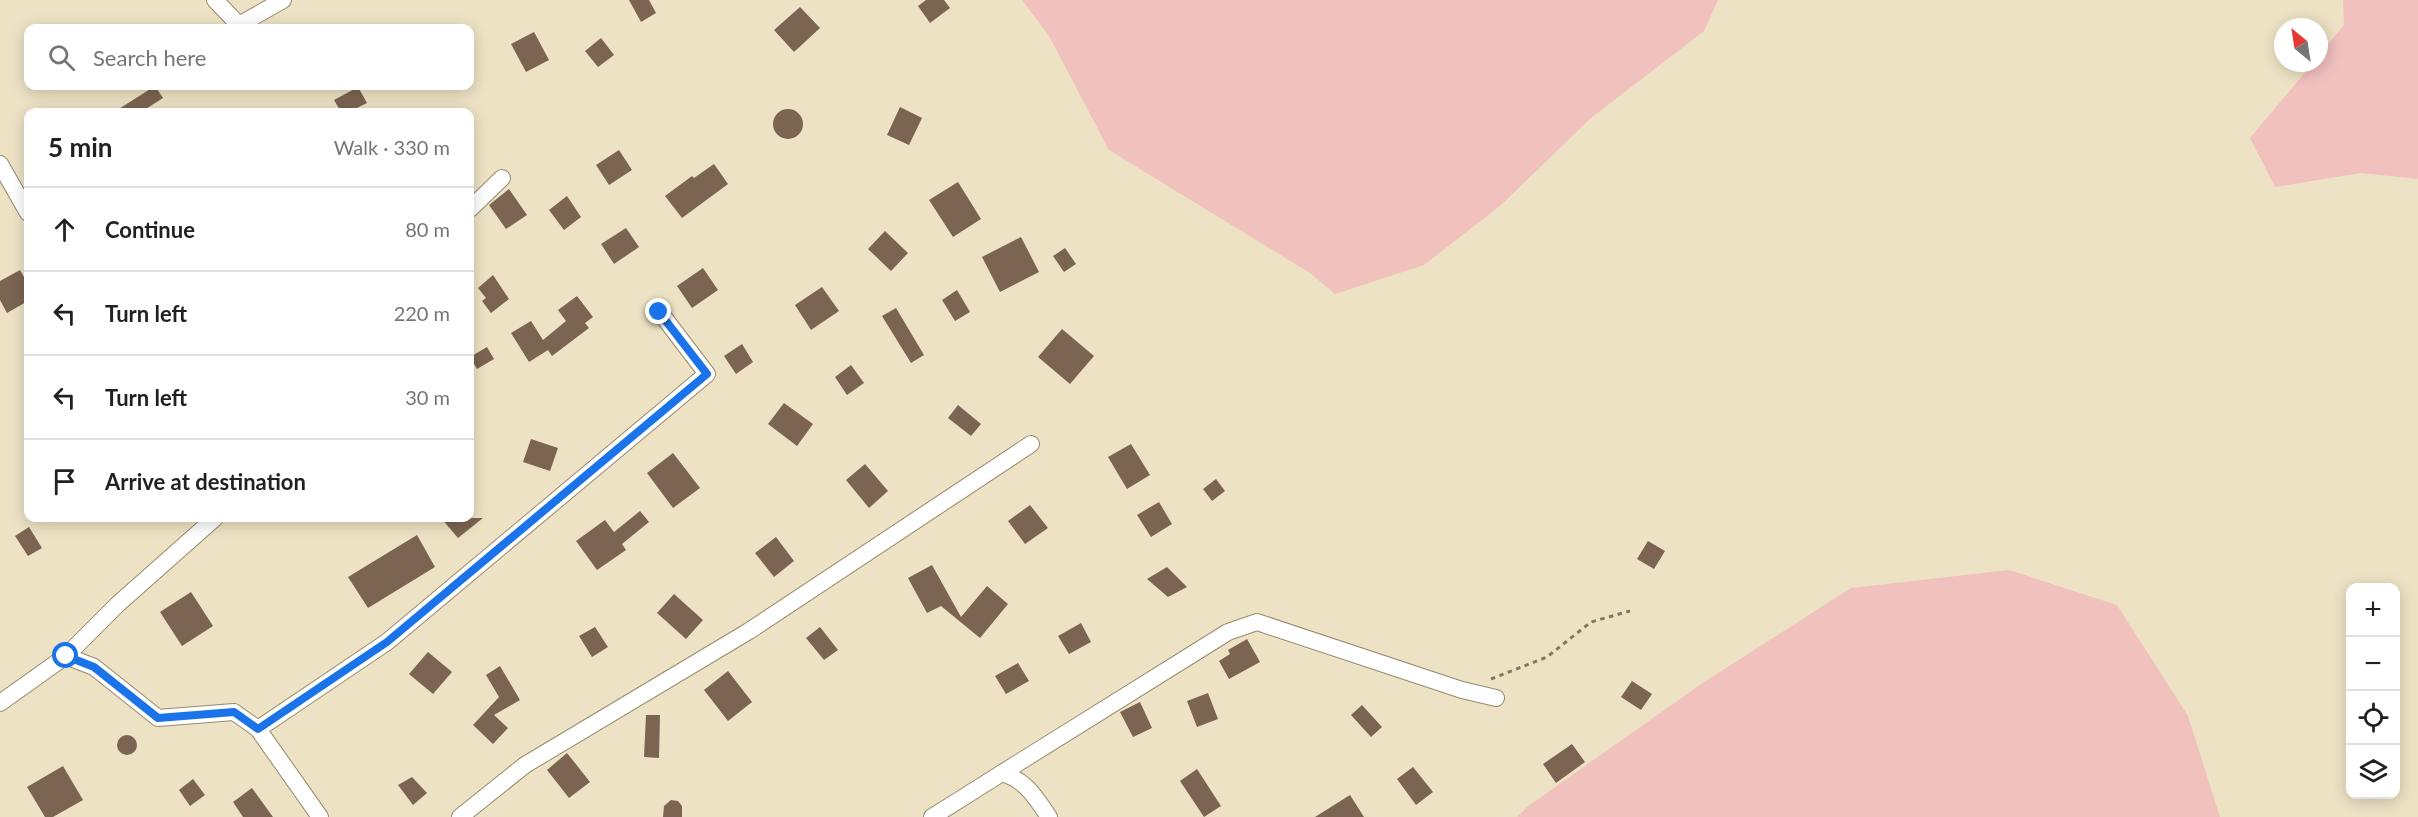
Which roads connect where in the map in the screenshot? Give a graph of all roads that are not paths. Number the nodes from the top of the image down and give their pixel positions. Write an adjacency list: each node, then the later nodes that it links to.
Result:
1 (215, 0): 3 (street)
2 (283, 0): 4 (street)
3 (238, 24)
4 (241, 24)
5 (0, 164): 8 (street)
6 (502, 178): 7 (street)
7 (474, 205)
8 (24, 206)
9 (659, 312): 15 (street)
10 (1031, 444): 18 (street)
11 (210, 522): 12 (street)
12 (66, 656): 14 (street); 15 (street)
13 (1496, 698): 16 (street)
14 (0, 703)
15 (258, 729): 17 (street)
16 (1002, 773): 19 (street); 20 (street)
17 (321, 817)
18 (459, 817)
19 (932, 817)
20 (1049, 817)

